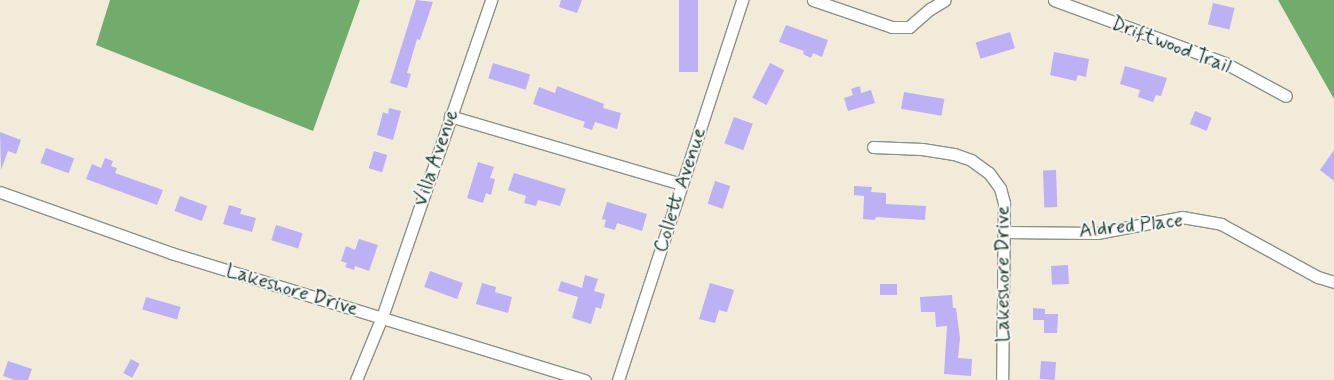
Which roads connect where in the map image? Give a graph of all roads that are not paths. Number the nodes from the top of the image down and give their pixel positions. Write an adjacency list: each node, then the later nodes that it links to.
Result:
1 (492, 0): 7 (street, Villa Avenue)
2 (742, 0): 9 (street, Collett Avenue)
3 (813, 0): 4 (street)
4 (945, 0)
5 (1054, 0): 6 (street, Driftwood Trail)
6 (1286, 96)
7 (450, 116): 9 (street); 13 (street, Villa Avenue)
8 (873, 147): 11 (street, Lakeshore Drive)
9 (681, 184): 16 (street, Collett Avenue)
10 (0, 192): 13 (street, Lakeshore Drive)
11 (1004, 232): 12 (street, Aldred Place); 17 (street, Lakeshore Drive)
12 (1334, 282)
13 (382, 317): 14 (street, Villa Avenue); 15 (street, Lakeshore Drive)
14 (356, 380)
15 (585, 380)
16 (618, 380)
17 (1002, 380)

